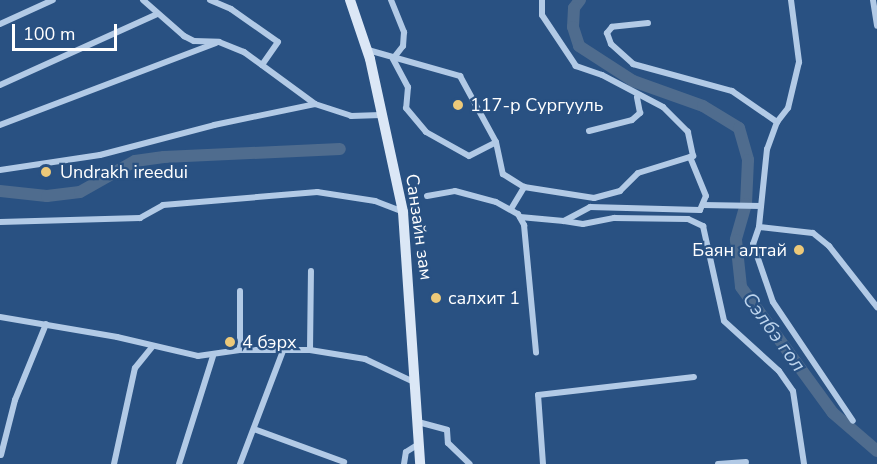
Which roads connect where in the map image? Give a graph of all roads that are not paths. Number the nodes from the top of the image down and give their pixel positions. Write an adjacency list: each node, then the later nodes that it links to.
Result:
1 (53, 0): 11 (street)
2 (143, 0): 9 (street)
3 (210, 0): 16 (street)
4 (350, 0): 14 (main road, Санзайн зам)
5 (391, 0): 15 (street)
6 (542, 0): 18 (street)
7 (791, 0): 21 (street)
8 (873, 0): 12 (street)
9 (157, 14): 13 (street); 17 (street)
10 (648, 22): 21 (street)
11 (0, 24)
12 (877, 26)
13 (219, 42): 16 (street); 22 (street)
14 (367, 50): 15 (street); 20 (main road, Санзайн зам)
15 (393, 59): 24 (street); 24 (street)
16 (262, 65): 19 (street)
17 (0, 85)
18 (637, 97): 23 (street); 25 (street)
19 (315, 104): 20 (street); 26 (street)
20 (381, 115): 32 (main road, Санзайн зам)
21 (777, 122): 30 (street)
22 (0, 125)
23 (589, 130)
24 (496, 142): 27 (street)
25 (690, 157): 27 (street); 29 (street)
26 (0, 170)
27 (524, 187): 31 (street)
28 (427, 196): 31 (street)
29 (703, 205): 30 (street); 34 (street)
30 (761, 206): 36 (street)
31 (511, 209): 33 (street)
32 (403, 212): 35 (street); 49 (main road, Санзайн зам)
33 (520, 217): 34 (street); 46 (street)
34 (564, 221): 65 (street)
35 (0, 222)
36 (759, 227): 39 (street); 50 (street)
37 (311, 271): 45 (street)
38 (240, 291): 44 (street)
39 (877, 307)
40 (0, 317): 41 (street)
41 (46, 324): 42 (street); 54 (street)
42 (152, 347): 47 (street); 57 (street)
43 (284, 348): 44 (street); 45 (street); 52 (street)
44 (240, 350): 47 (street)
45 (310, 350): 49 (street)
46 (536, 352)
47 (213, 356): 58 (street)
48 (694, 377): 63 (street)
49 (416, 383): 51 (main road, Санзайн зам)
50 (853, 421)
51 (418, 422): 53 (main road, Санзайн зам); 62 (street)
52 (254, 429): 55 (street); 59 (street)
53 (419, 443): 60 (street); 61 (main road, Санзайн зам)
54 (1, 455)
55 (344, 462)
56 (746, 462): 64 (street)
57 (114, 464)
58 (179, 464)
59 (240, 464)
60 (404, 464)
61 (420, 464)
62 (470, 464)
63 (543, 464)
64 (718, 464)
65 (804, 464)

